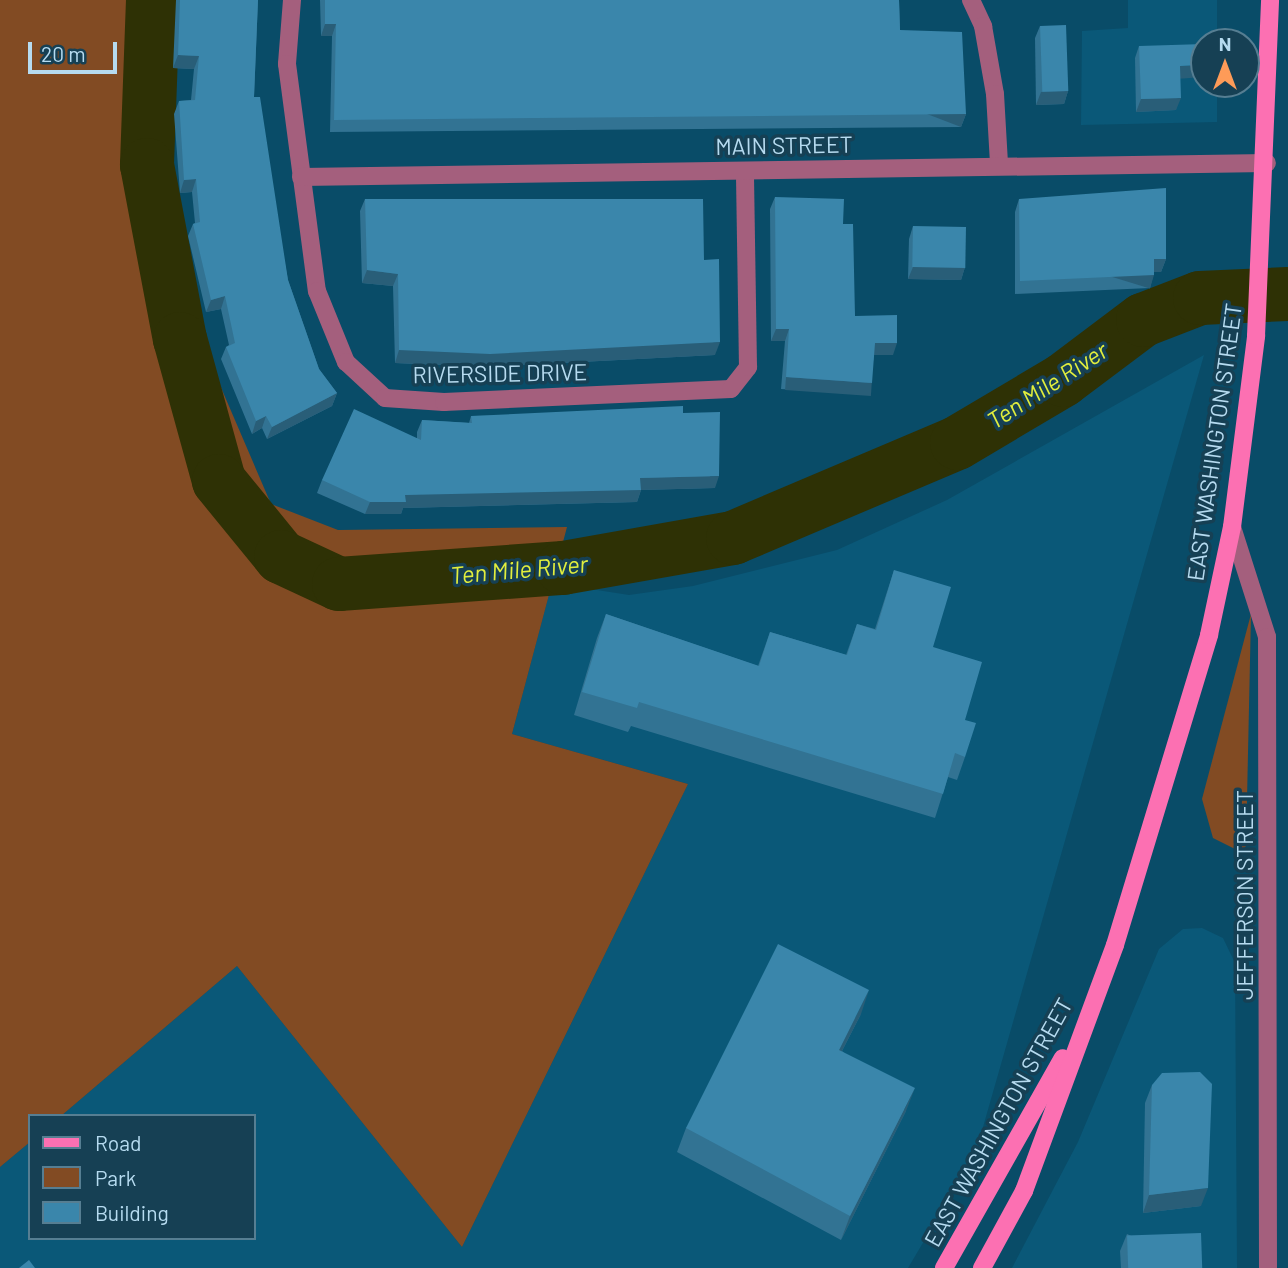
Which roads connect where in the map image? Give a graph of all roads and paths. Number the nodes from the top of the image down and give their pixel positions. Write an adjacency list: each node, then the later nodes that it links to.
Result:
1 (292, 0): 7 (street, RIVERSIDE DRIVE)
2 (971, 0): 5 (street)
3 (1270, 0): 4 (main road, EAST WASHINGTON STREET)
4 (1267, 163): 5 (street, MAIN STREET); 8 (main road, EAST WASHINGTON STREET)
5 (999, 164): 6 (street, MAIN STREET)
6 (745, 171): 7 (street, MAIN STREET); 7 (street, RIVERSIDE DRIVE)
7 (301, 177)
8 (1232, 527): 9 (main road, EAST WASHINGTON STREET); 12 (street, JEFFERSON STREET)
9 (1095, 999): 10 (main road, EAST WASHINGTON STREET); 11 (main road, EAST WASHINGTON STREET)
10 (944, 1268)
11 (982, 1268)
12 (1268, 1268)

